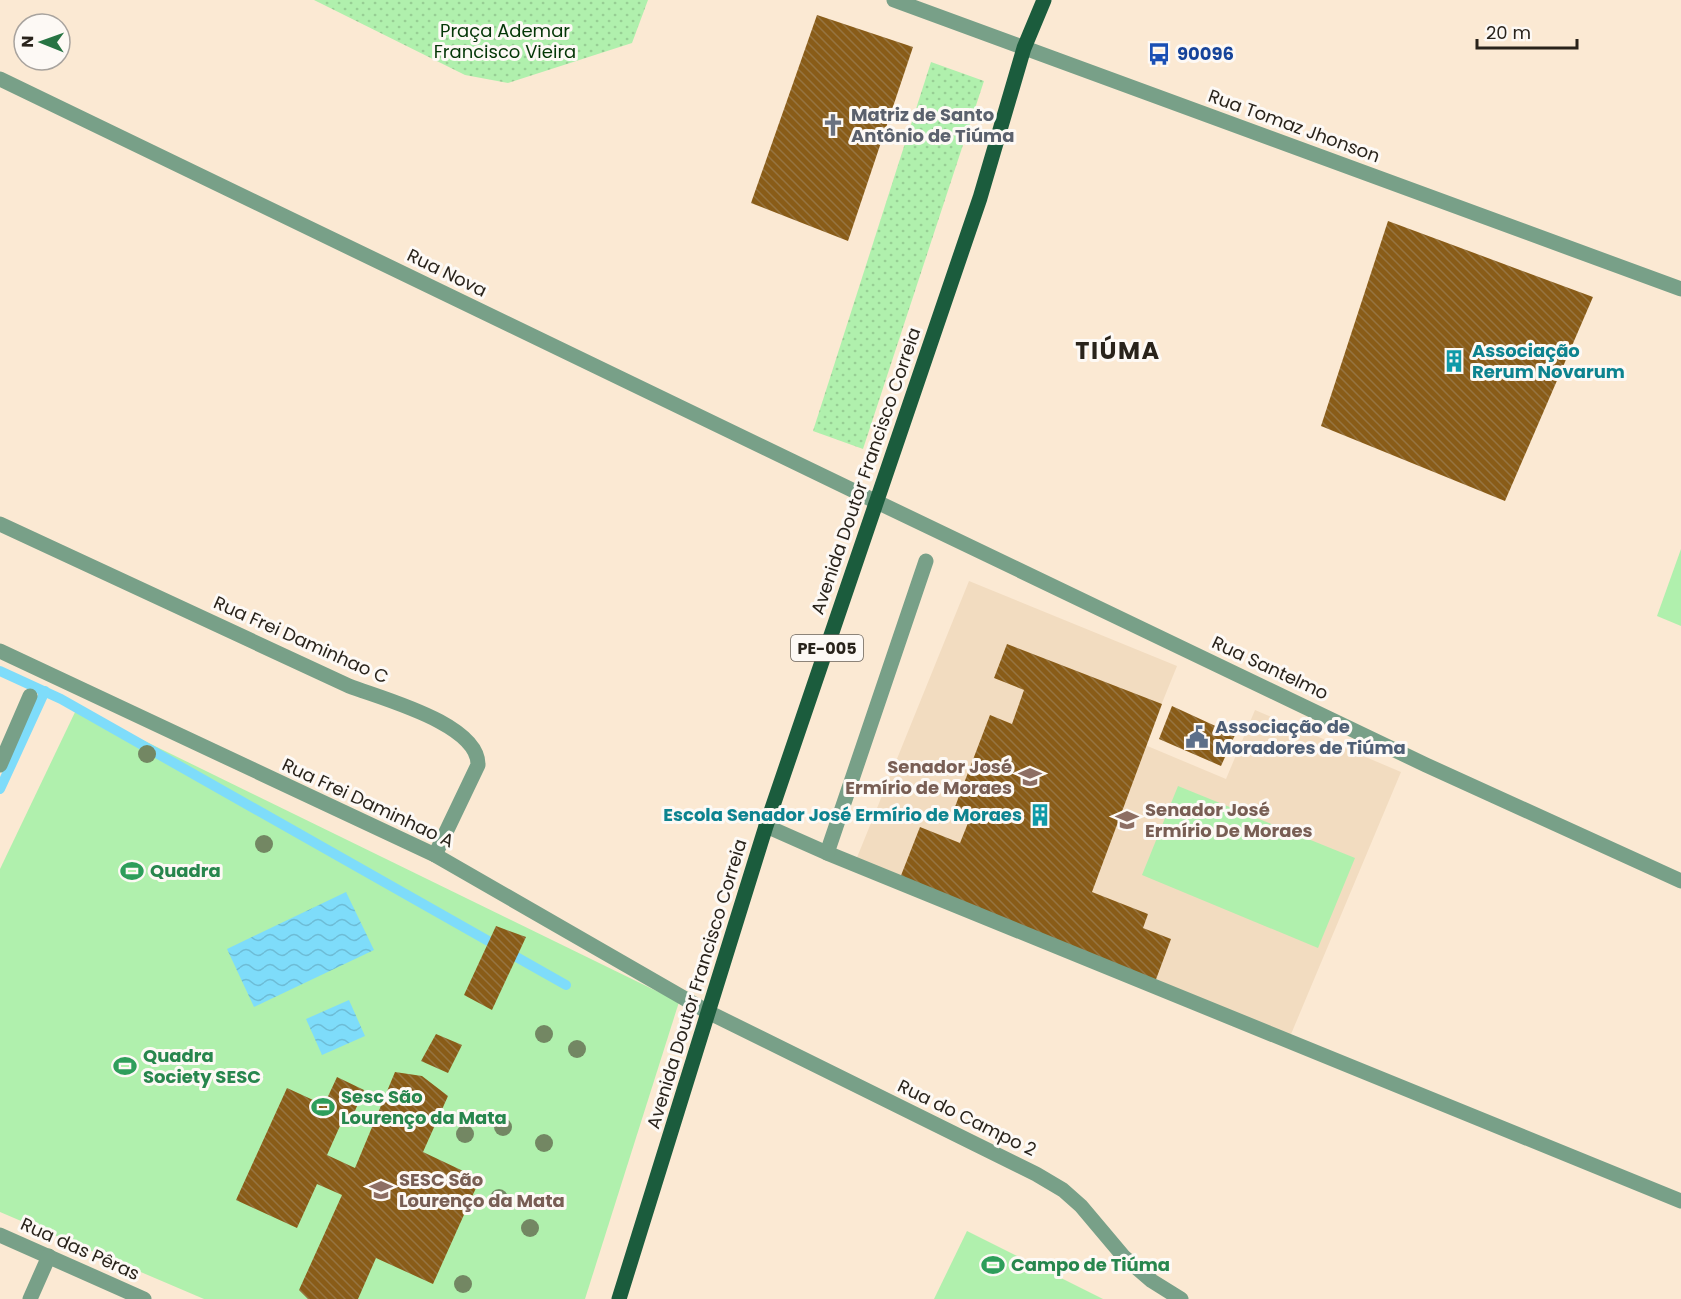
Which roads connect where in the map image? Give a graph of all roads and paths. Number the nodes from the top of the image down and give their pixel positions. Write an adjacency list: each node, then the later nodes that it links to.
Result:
1 (894, 0): 3 (street, Rua Tomaz Jhonson)
2 (1044, 0): 3 (main road, Avenida Doutor Francisco Correia / PE-005)
3 (1024, 48): 5 (street, Rua Tomaz Jhonson); 6 (main road, Avenida Doutor Francisco Correia / PE-005)
4 (0, 79): 6 (street, Rua Nova)
5 (1681, 289)
6 (877, 502): 12 (main road, Avenida Doutor Francisco Correia / PE-005); 15 (street, Rua Santelmo)
7 (0, 524): 14 (street, Rua Frei Daminhao C)
8 (926, 561): 13 (street)
9 (0, 651): 14 (street, Rua Frei Daminhao A)
10 (30, 696): 11 (street)
11 (0, 765)
12 (766, 826): 13 (street); 16 (main road, Avenida Doutor Francisco Correia / PE-005)
13 (827, 853): 17 (street)
14 (435, 855): 16 (street, Rua Frei Daminhao A)
15 (1681, 881)
16 (708, 1012): 22 (main road, Avenida Doutor Francisco Correia / PE-005); 23 (street, Rua do Campo 2)
17 (1681, 1201)
18 (0, 1235): 19 (street, Rua das Pêras)
19 (49, 1256): 20 (street); 21 (street, Rua das Pêras)
20 (30, 1299)
21 (144, 1299)
22 (619, 1299)
23 (1181, 1299)

